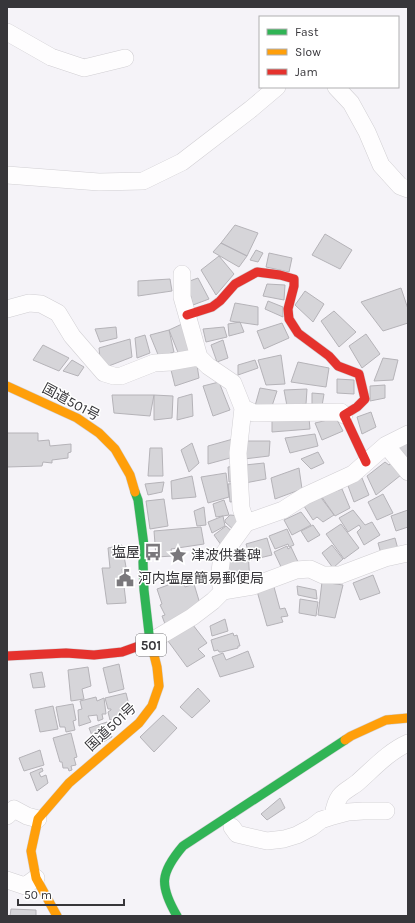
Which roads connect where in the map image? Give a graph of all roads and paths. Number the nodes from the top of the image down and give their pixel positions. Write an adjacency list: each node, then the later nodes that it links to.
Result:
1 (7, 32): 2 (street)
2 (125, 58)
3 (276, 88): 5 (street)
4 (337, 88): 6 (street)
5 (7, 175)
6 (408, 189)
7 (182, 274): 9 (street)
8 (7, 309): 10 (street)
9 (186, 315): 10 (street); 13 (main road)
10 (199, 357): 12 (street)
11 (7, 386): 21 (main road, 国道501号 / 501)
12 (243, 408): 13 (street); 18 (street)
13 (344, 415): 16 (main road)
14 (408, 434): 15 (street)
15 (386, 445): 16 (street); 17 (street)
16 (366, 462): 18 (street)
17 (408, 472)
18 (246, 523): 20 (street)
19 (408, 553): 20 (street)
20 (223, 591): 21 (street)
21 (150, 642): 22 (main road); 28 (main road, 国道501号 / 501)
22 (7, 656)
23 (408, 718): 33 (main road)
24 (408, 743): 27 (street)
25 (386, 811): 27 (street)
26 (7, 816): 28 (street)
27 (333, 816): 29 (street)
28 (38, 819): 30 (main road, 国道501号 / 501)
29 (232, 827)
30 (36, 878): 31 (street); 32 (main road, 国道501号 / 501)
31 (7, 880)
32 (57, 916)
33 (178, 916)

